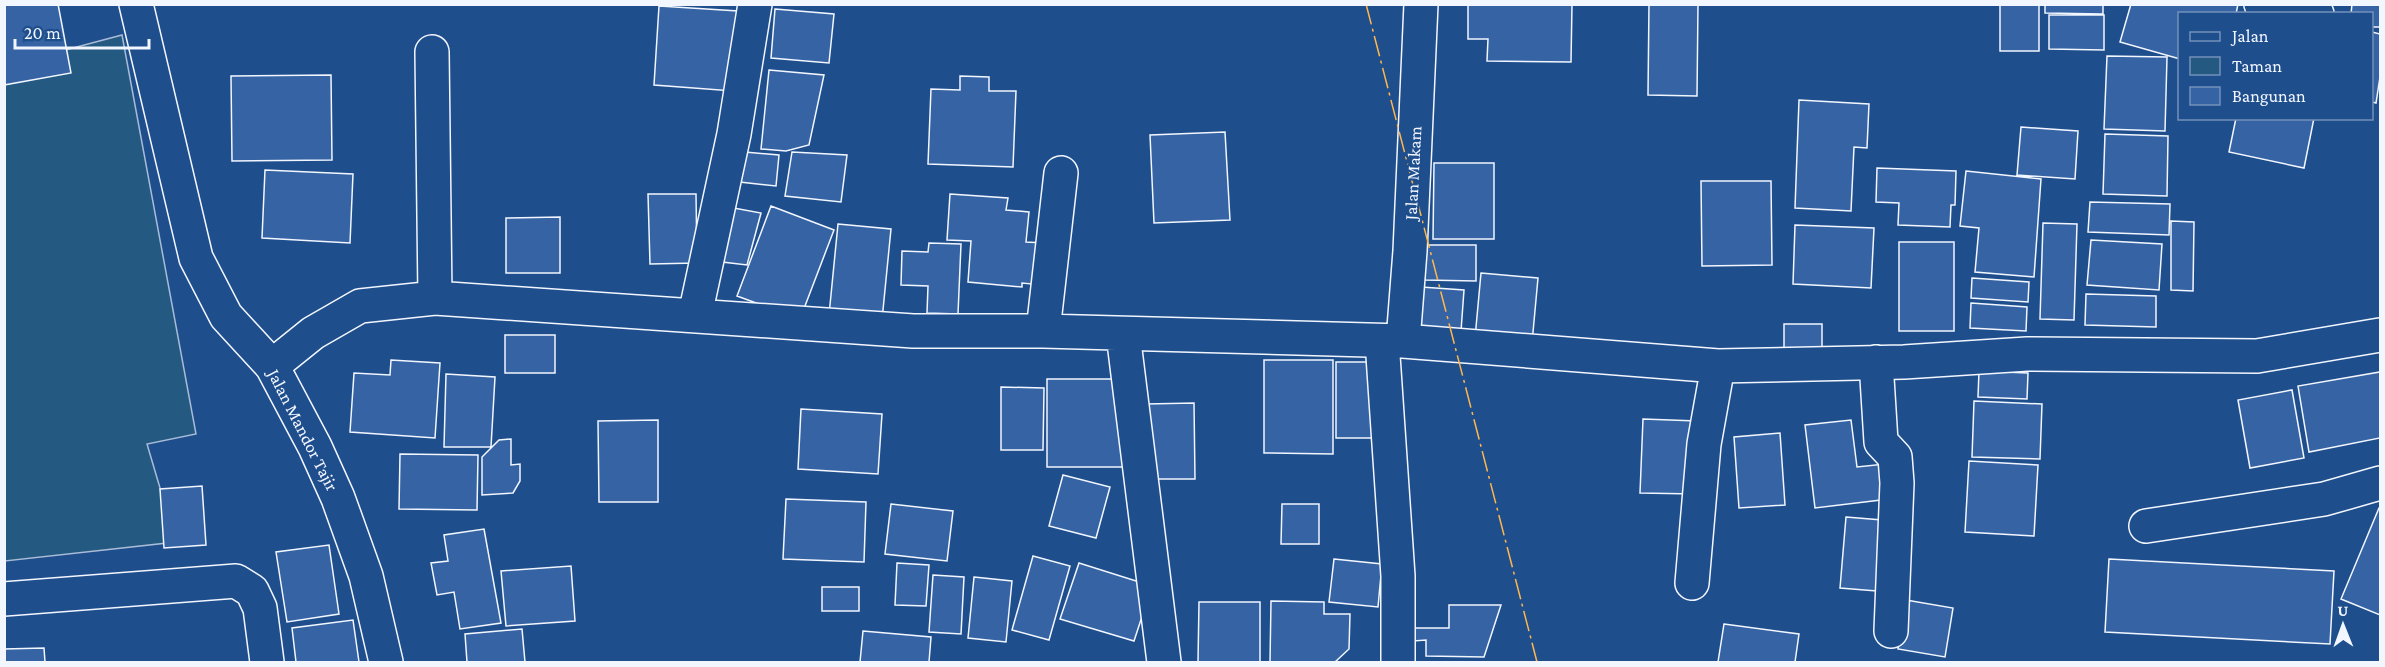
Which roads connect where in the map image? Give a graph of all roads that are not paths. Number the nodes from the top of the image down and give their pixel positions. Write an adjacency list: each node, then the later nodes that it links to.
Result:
1 (136, 4): 15 (street, Jalan Mandor Tajir)
2 (755, 4): 9 (street)
3 (1421, 4): 13 (street, Jalan Makam)
4 (2261, 4): 5 (street)
5 (2306, 12)
6 (432, 52): 8 (street)
7 (1061, 173): 10 (street)
8 (435, 298): 9 (street); 15 (street)
9 (695, 315): 10 (street)
10 (1043, 331): 11 (street)
11 (1124, 334): 13 (street); 24 (street)
12 (2380, 335): 14 (street)
13 (1392, 341): 16 (street); 25 (street, Jalan Makam)
14 (1876, 362): 16 (street); 21 (street)
15 (272, 366): 23 (street, Jalan Mandor Tajir)
16 (1718, 366): 19 (street)
17 (2380, 483): 18 (street)
18 (2146, 526)
19 (1692, 583)
20 (4, 599): 22 (street)
21 (1891, 631)
22 (267, 663)
23 (386, 663)
24 (1164, 663)
25 (1398, 663)

